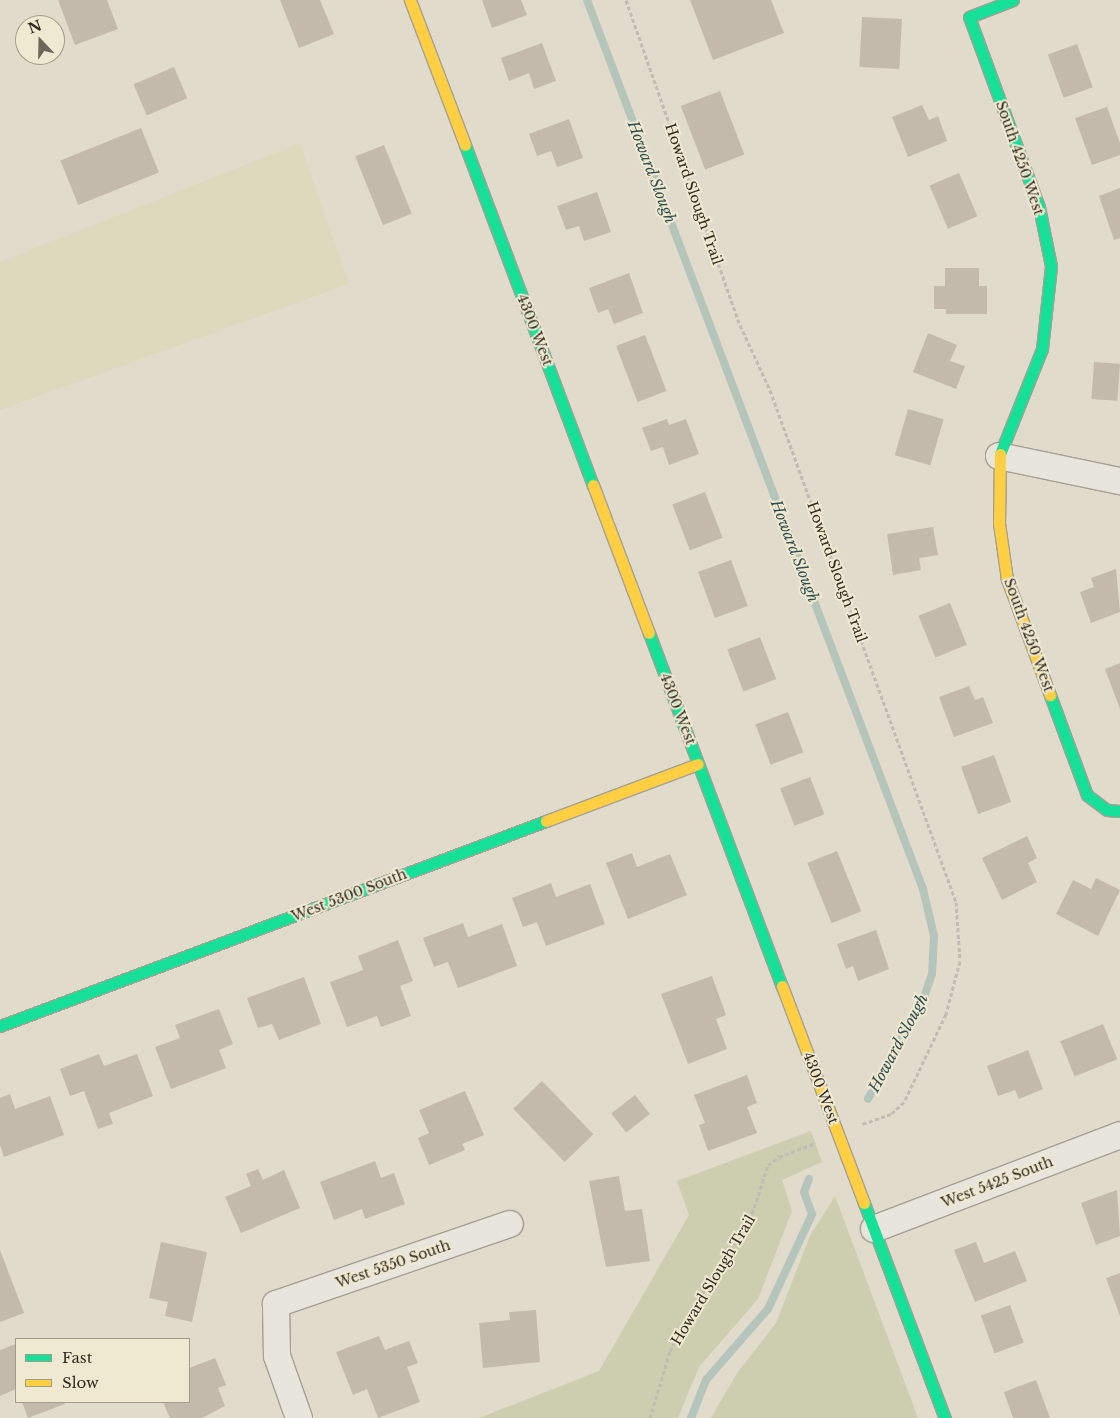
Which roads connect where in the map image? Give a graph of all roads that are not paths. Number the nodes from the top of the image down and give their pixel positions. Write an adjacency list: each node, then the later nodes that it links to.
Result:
1 (410, 0): 5 (street, 4300 West)
2 (1013, 0): 3 (street, South 4250 West)
3 (999, 456): 4 (street); 6 (street, South 4250 West)
4 (1120, 481)
5 (698, 764): 7 (street, West 5300 South); 10 (street, 4300 West)
6 (1120, 811)
7 (0, 1026)
8 (1120, 1135): 10 (street, West 5425 South)
9 (510, 1224): 11 (street, West 5350 South)
10 (874, 1229): 12 (street, 4300 West)
11 (300, 1418)
12 (945, 1418)

